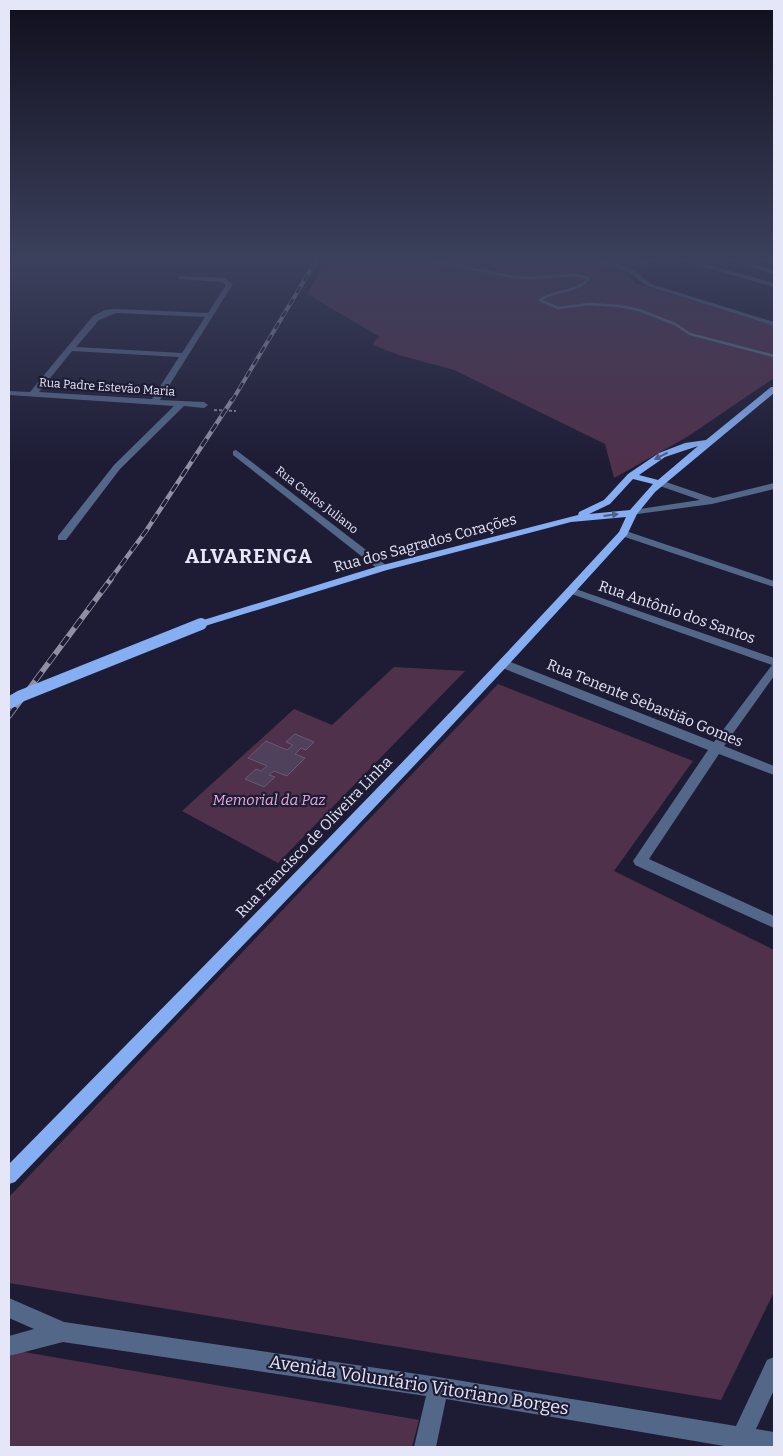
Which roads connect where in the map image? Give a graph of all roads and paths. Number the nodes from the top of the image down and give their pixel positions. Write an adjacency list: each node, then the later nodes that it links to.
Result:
1 (88, 327): 3 (street)
2 (203, 327): 4 (street)
3 (70, 349): 4 (street); 7 (street)
4 (184, 355): 8 (street)
5 (774, 390): 13 (main road, Rua Francisco de Oliveira Linha)
6 (9, 393): 7 (street, Rua Padre Estevão Maria)
7 (32, 395): 8 (street, Rua Padre Estevão Maria)
8 (154, 403): 9 (street, Rua Padre Estevão Maria)
9 (181, 404): 10 (street, Rua Padre Estevão Maria); 22 (street)
10 (204, 405)
11 (214, 410): 12 (path)
12 (236, 411)
13 (708, 442): 15 (main road, one-way to 15); 16 (main road, Rua Francisco de Oliveira Linha)
14 (236, 453): 23 (street, Rua Carlos Juliano)
15 (631, 476): 16 (main road); 20 (main road)
16 (660, 483): 18 (street); 19 (main road, Rua Francisco de Oliveira Linha)
17 (774, 486): 18 (street)
18 (712, 501): 19 (street)
19 (633, 513): 20 (main road, one-way to 19); 21 (main road, Rua Francisco de Oliveira Linha)
20 (571, 519): 23 (main road, Rua dos Sagrados Corações)
21 (623, 533): 24 (street); 25 (main road, Rua Francisco de Oliveira Linha)
22 (62, 538)
23 (383, 568): 29 (main road, Rua dos Sagrados Corações, bridge)
24 (774, 584)
25 (570, 590): 26 (street, Rua Antônio dos Santos); 27 (main road, Rua Francisco de Oliveira Linha)
26 (774, 662)
27 (504, 664): 30 (street, Rua Tenente Sebastião Gomes); 33 (main road, Rua Francisco de Oliveira Linha)
28 (774, 668): 30 (street)
29 (9, 703)
30 (716, 748): 31 (street, Rua Tenente Sebastião Gomes); 32 (street)
31 (774, 771)
32 (774, 922)
33 (9, 1176)
34 (9, 1308): 35 (street, Avenida Voluntário Vitoriano Borges)
35 (63, 1332): 36 (street, Avenida Voluntário Vitoriano Borges); 38 (street, Avenida Voluntário Vitoriano Borges)
36 (9, 1346)
37 (774, 1367): 39 (street)
38 (438, 1387): 39 (street, Avenida Voluntário Vitoriano Borges); 41 (street)
39 (741, 1442): 40 (street, Avenida Voluntário Vitoriano Borges)
40 (774, 1443)
41 (424, 1447)

